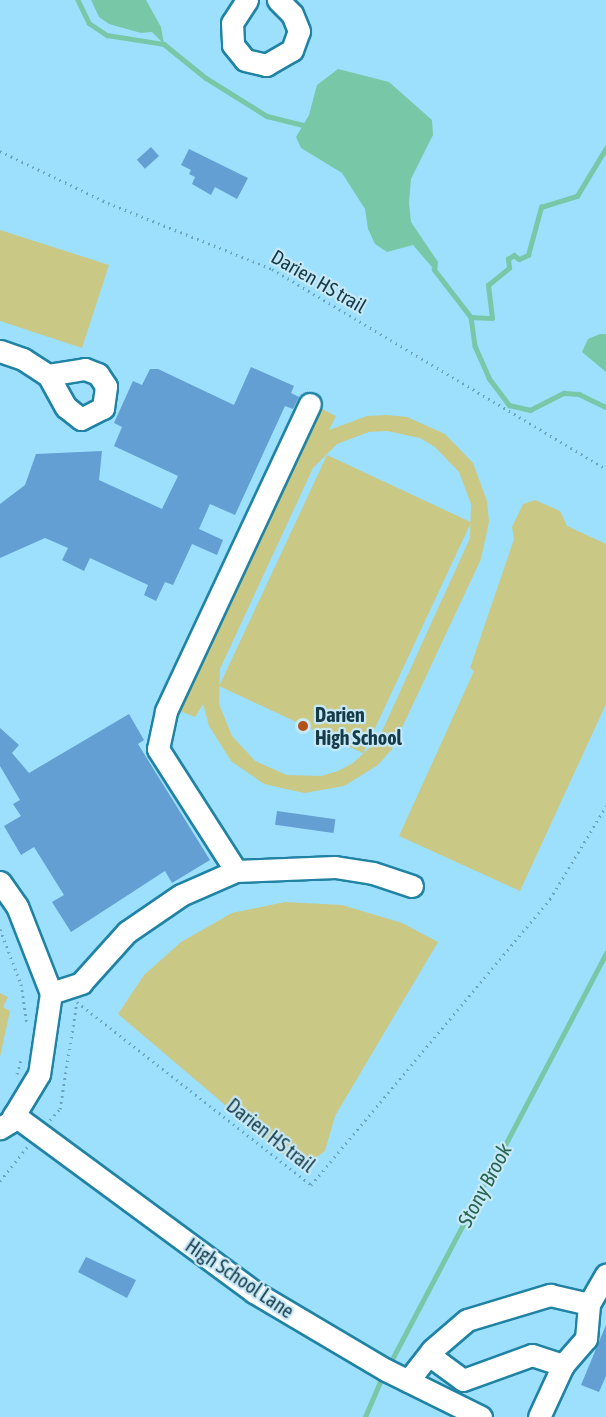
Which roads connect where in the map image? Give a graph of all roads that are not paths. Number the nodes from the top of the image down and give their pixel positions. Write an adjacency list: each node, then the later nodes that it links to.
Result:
1 (247, 0): 2 (street)
2 (278, 0)
3 (0, 351): 4 (street)
4 (48, 375)
5 (310, 404): 6 (street)
6 (236, 871): 8 (street); 9 (street)
7 (0, 882): 9 (street)
8 (412, 886)
9 (51, 993): 10 (street)
10 (7, 1121): 15 (street, High School Lane)
11 (606, 1275): 12 (street)
12 (589, 1304): 13 (street); 14 (street)
13 (429, 1355): 14 (street); 15 (street)
14 (563, 1365): 17 (street)
15 (408, 1381): 16 (street, High School Lane)
16 (481, 1417)
17 (539, 1417)

